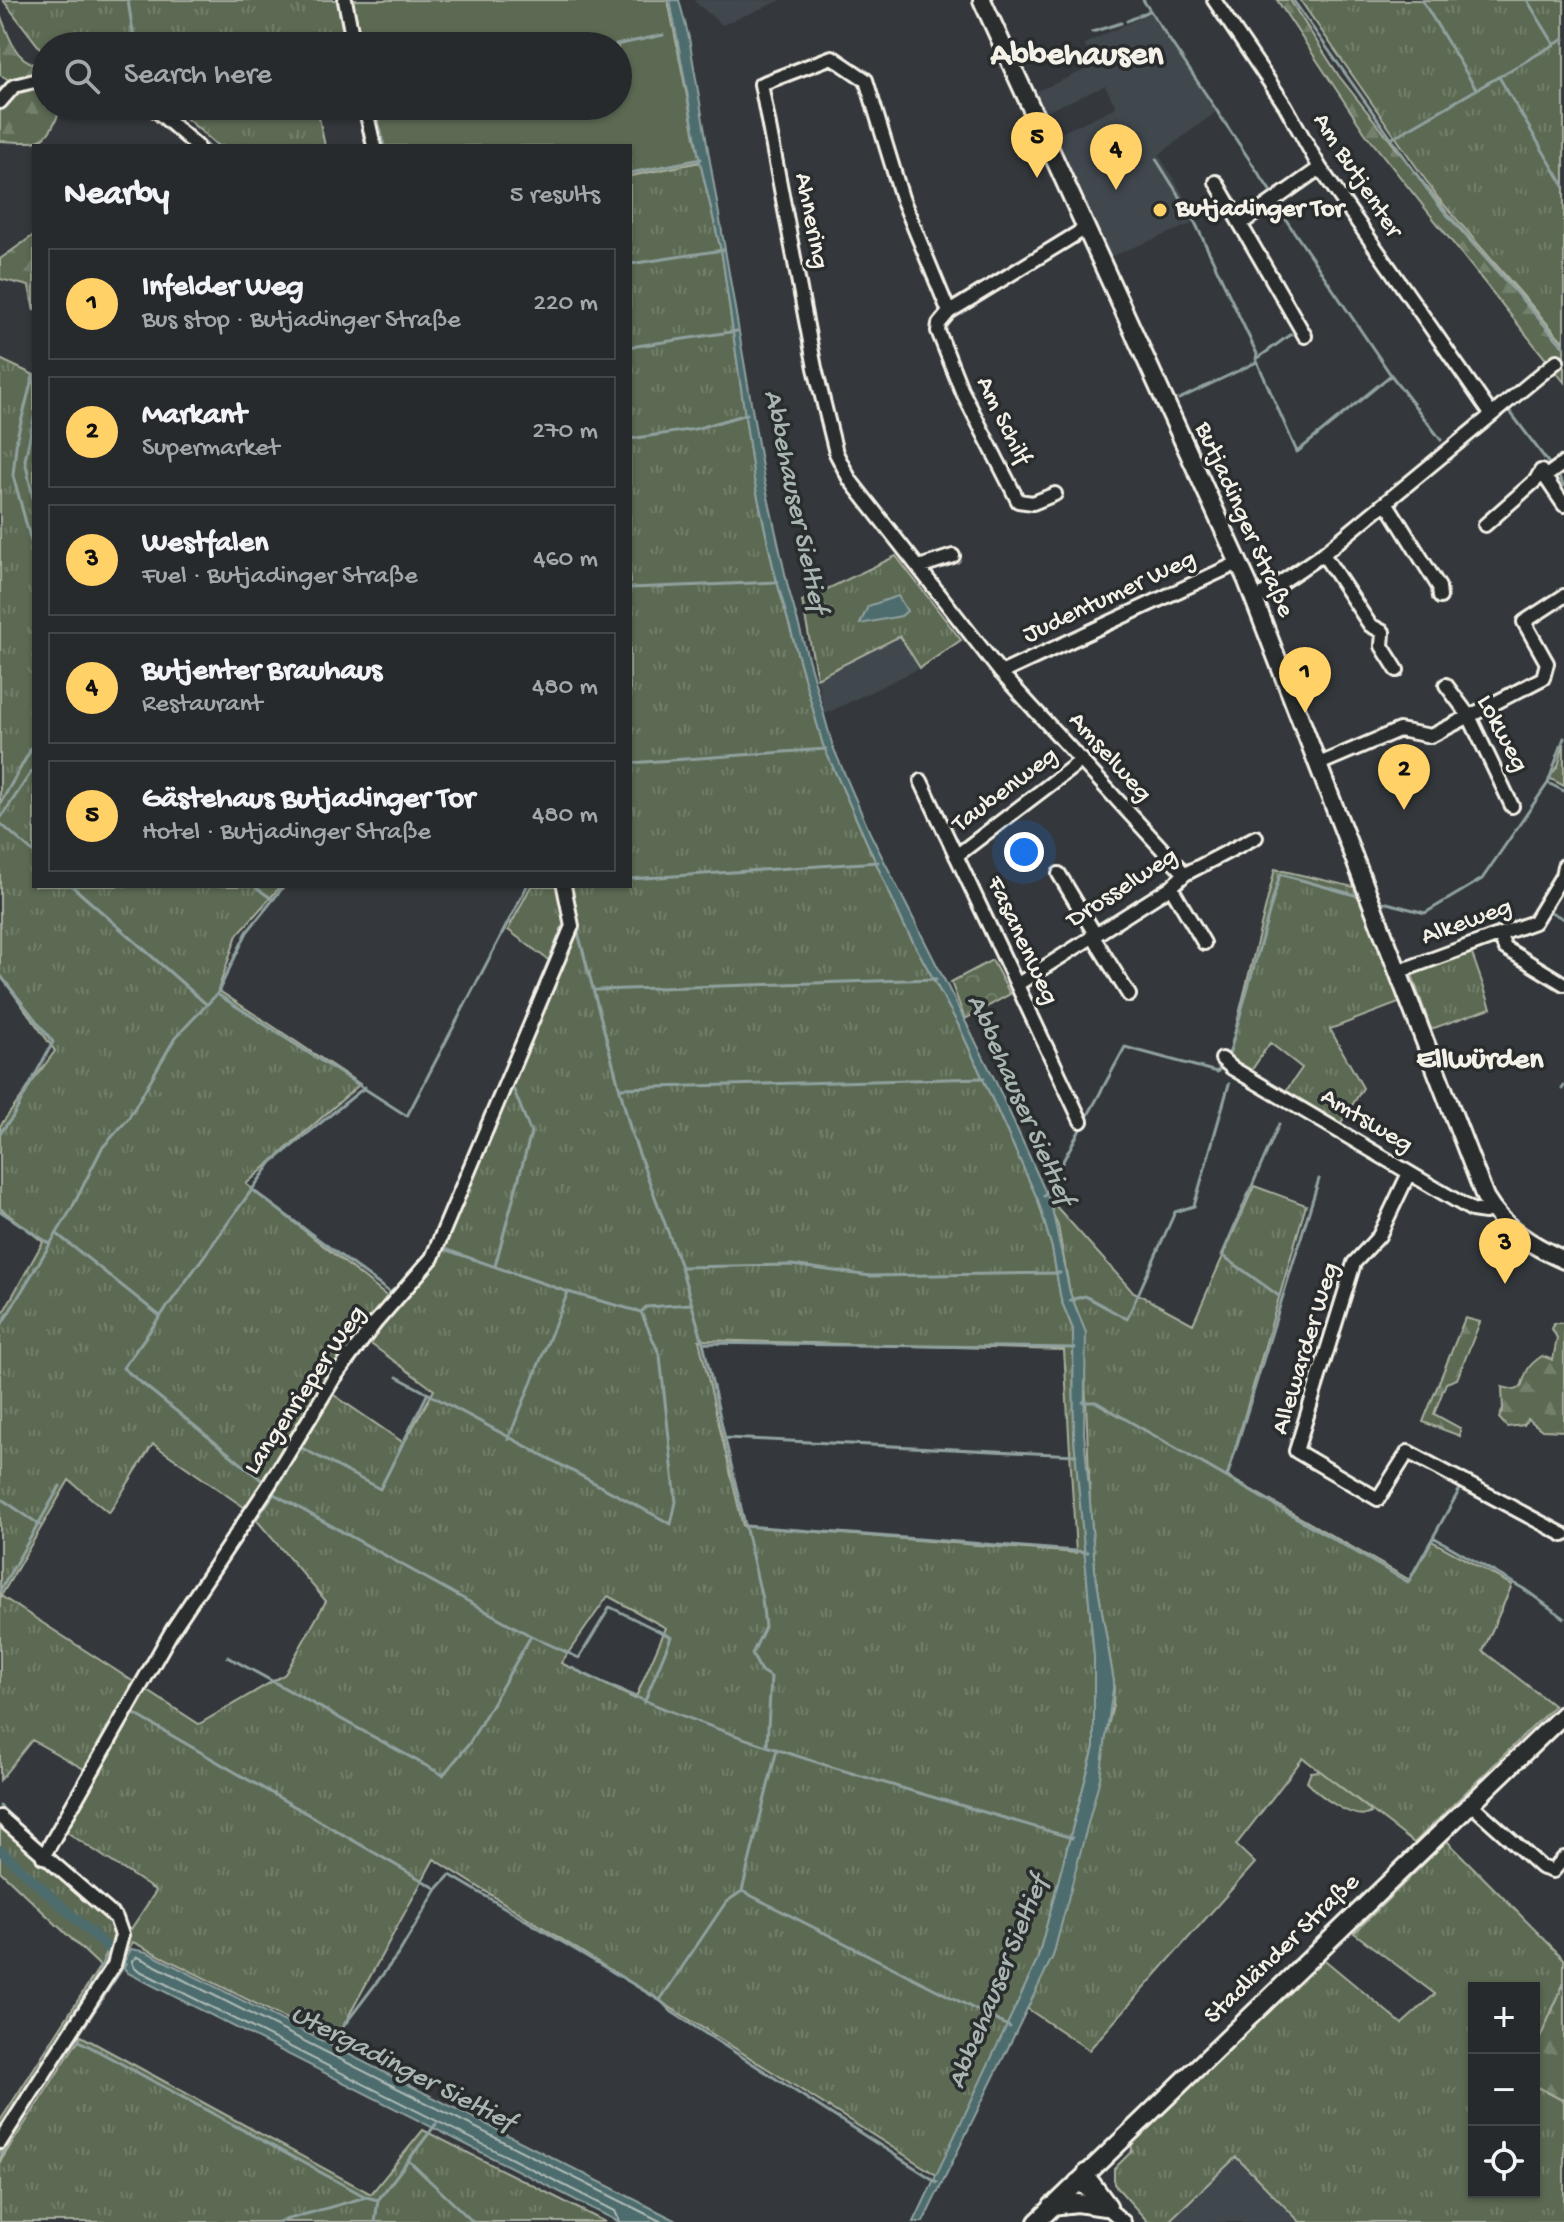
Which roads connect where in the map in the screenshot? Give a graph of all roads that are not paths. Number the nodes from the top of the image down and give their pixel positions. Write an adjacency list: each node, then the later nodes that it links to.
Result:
1 (345, 0): 4 (street)
2 (982, 0): 14 (main road, Butjadinger Straße)
3 (1214, 0): 11 (street, Am Butjenter)
4 (351, 32)
5 (32, 82): 6 (street)
6 (0, 102)
7 (167, 120): 9 (street)
8 (368, 120): 10 (street)
9 (195, 144)
10 (374, 144)
11 (1320, 168): 13 (street); 18 (street, Am Butjenter)
12 (1216, 182): 13 (street)
13 (1242, 223): 16 (street)
14 (1086, 228): 15 (street); 27 (main road, Butjadinger Straße)
15 (949, 312): 21 (street, Am Schilf); 28 (street, Ahnering)
16 (1305, 336)
17 (1557, 361): 18 (street)
18 (1491, 414): 22 (street)
19 (1564, 463): 20 (street)
20 (1543, 474): 23 (street); 24 (street)
21 (1055, 494)
22 (1386, 502): 25 (street); 30 (street)
23 (1564, 505)
24 (1485, 525)
25 (1323, 554): 31 (street); 32 (street)
26 (953, 556): 28 (street)
27 (1238, 563): 31 (main road, Butjadinger Straße); 33 (street, Judentumer Weg)
28 (919, 567): 33 (street, Ahnering)
29 (1564, 596): 35 (street)
30 (1440, 597)
31 (1255, 600): 37 (main road, Butjadinger Straße)
32 (1397, 670)
33 (1001, 673): 36 (street, Amselweg)
34 (1446, 685): 35 (street, Lokweg)
35 (1469, 716): 37 (street); 39 (street, Lokweg)
36 (1082, 760): 41 (street, Taubenweg); 44 (street, Amselweg)
37 (1319, 764): 50 (main road, Butjadinger Straße)
38 (921, 781): 41 (street, Fasanenweg)
39 (1512, 806)
40 (1256, 837): 44 (street, Drosselweg)
41 (956, 856): 51 (street, Fasanenweg)
42 (1564, 866): 48 (street, Alkeweg)
43 (1059, 874): 47 (street)
44 (1185, 874): 45 (street, Drosselweg)
45 (1171, 887): 47 (street, Drosselweg); 49 (street)
46 (564, 888): 63 (street, Langenrieper Weg)
47 (1093, 934): 51 (street, Drosselweg); 53 (street)
48 (1500, 936): 50 (street, Alkeweg); 52 (street)
49 (1204, 943)
50 (1400, 971): 57 (main road, Butjadinger Straße)
51 (1018, 984): 55 (street, Fasanenweg)
52 (1564, 984)
53 (1129, 995)
54 (1222, 1059): 56 (street, Amtsweg)
55 (1081, 1121)
56 (1409, 1173): 57 (street, Amtsweg); 59 (street, Allewarder Weg)
57 (1492, 1208): 58 (main road, Butjadinger Straße)
58 (1564, 1260)
59 (1564, 1535)
60 (1564, 1714): 61 (main road, Stadländer Straße)
61 (1471, 1804): 64 (street); 66 (main road, Stadländer Straße)
62 (0, 1817): 63 (street)
63 (43, 1857): 65 (street)
64 (1564, 1858)
65 (0, 2142)
66 (1081, 2176): 67 (main road, Stadländer Straße); 68 (street)
67 (1052, 2206): 68 (main road); 69 (main road, Stadländer Straße)
68 (1116, 2216)
69 (1037, 2222)

